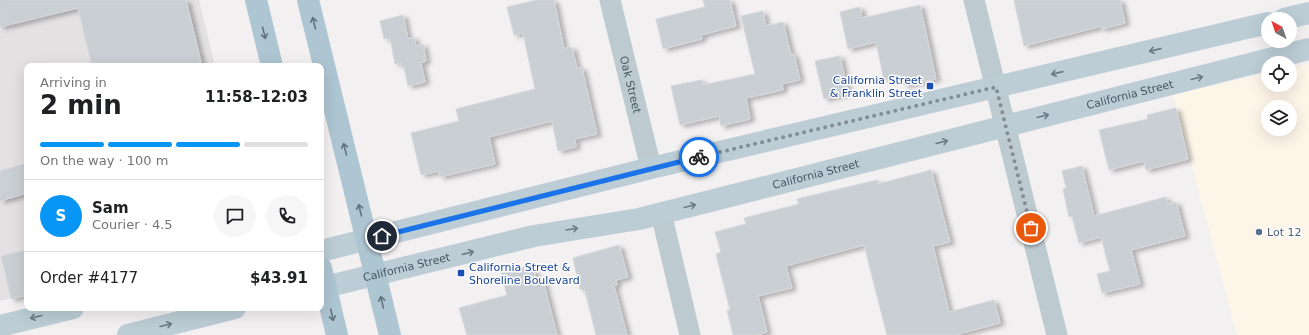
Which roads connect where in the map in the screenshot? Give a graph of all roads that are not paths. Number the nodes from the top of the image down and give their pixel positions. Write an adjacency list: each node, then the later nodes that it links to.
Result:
1 (256, 0): 9 (main road, one-way to 9)
2 (308, 0): 10 (main road, one-way to 2)
3 (610, 0): 14 (street, Oak Street)
4 (974, 0): 12 (street)
5 (1309, 13): 6 (main road)
6 (1297, 16)
7 (1261, 25): 12 (main road, one-way to 12)
8 (1309, 49): 13 (main road, California Street, one-way to 8)
9 (271, 63)
10 (324, 63)
11 (324, 65): 16 (main road, one-way to 11)
12 (996, 87): 13 (street); 14 (main road)
13 (1006, 126): 15 (main road, California Street, one-way to 13); 28 (street)
14 (651, 168): 16 (main road)
15 (661, 213): 18 (main road, California Street, one-way to 15); 27 (street)
16 (367, 239): 17 (main road); 18 (main road)
17 (324, 250)
18 (376, 275): 19 (main road, California Street); 26 (main road, one-way to 18)
19 (324, 281)
20 (324, 288): 25 (main road, one-way to 25)
21 (61, 311): 23 (main road, one-way to 23)
22 (223, 311): 24 (main road, one-way to 22)
23 (0, 326)
24 (128, 335)
25 (337, 335)
26 (390, 335)
27 (690, 335)
28 (1057, 335)

